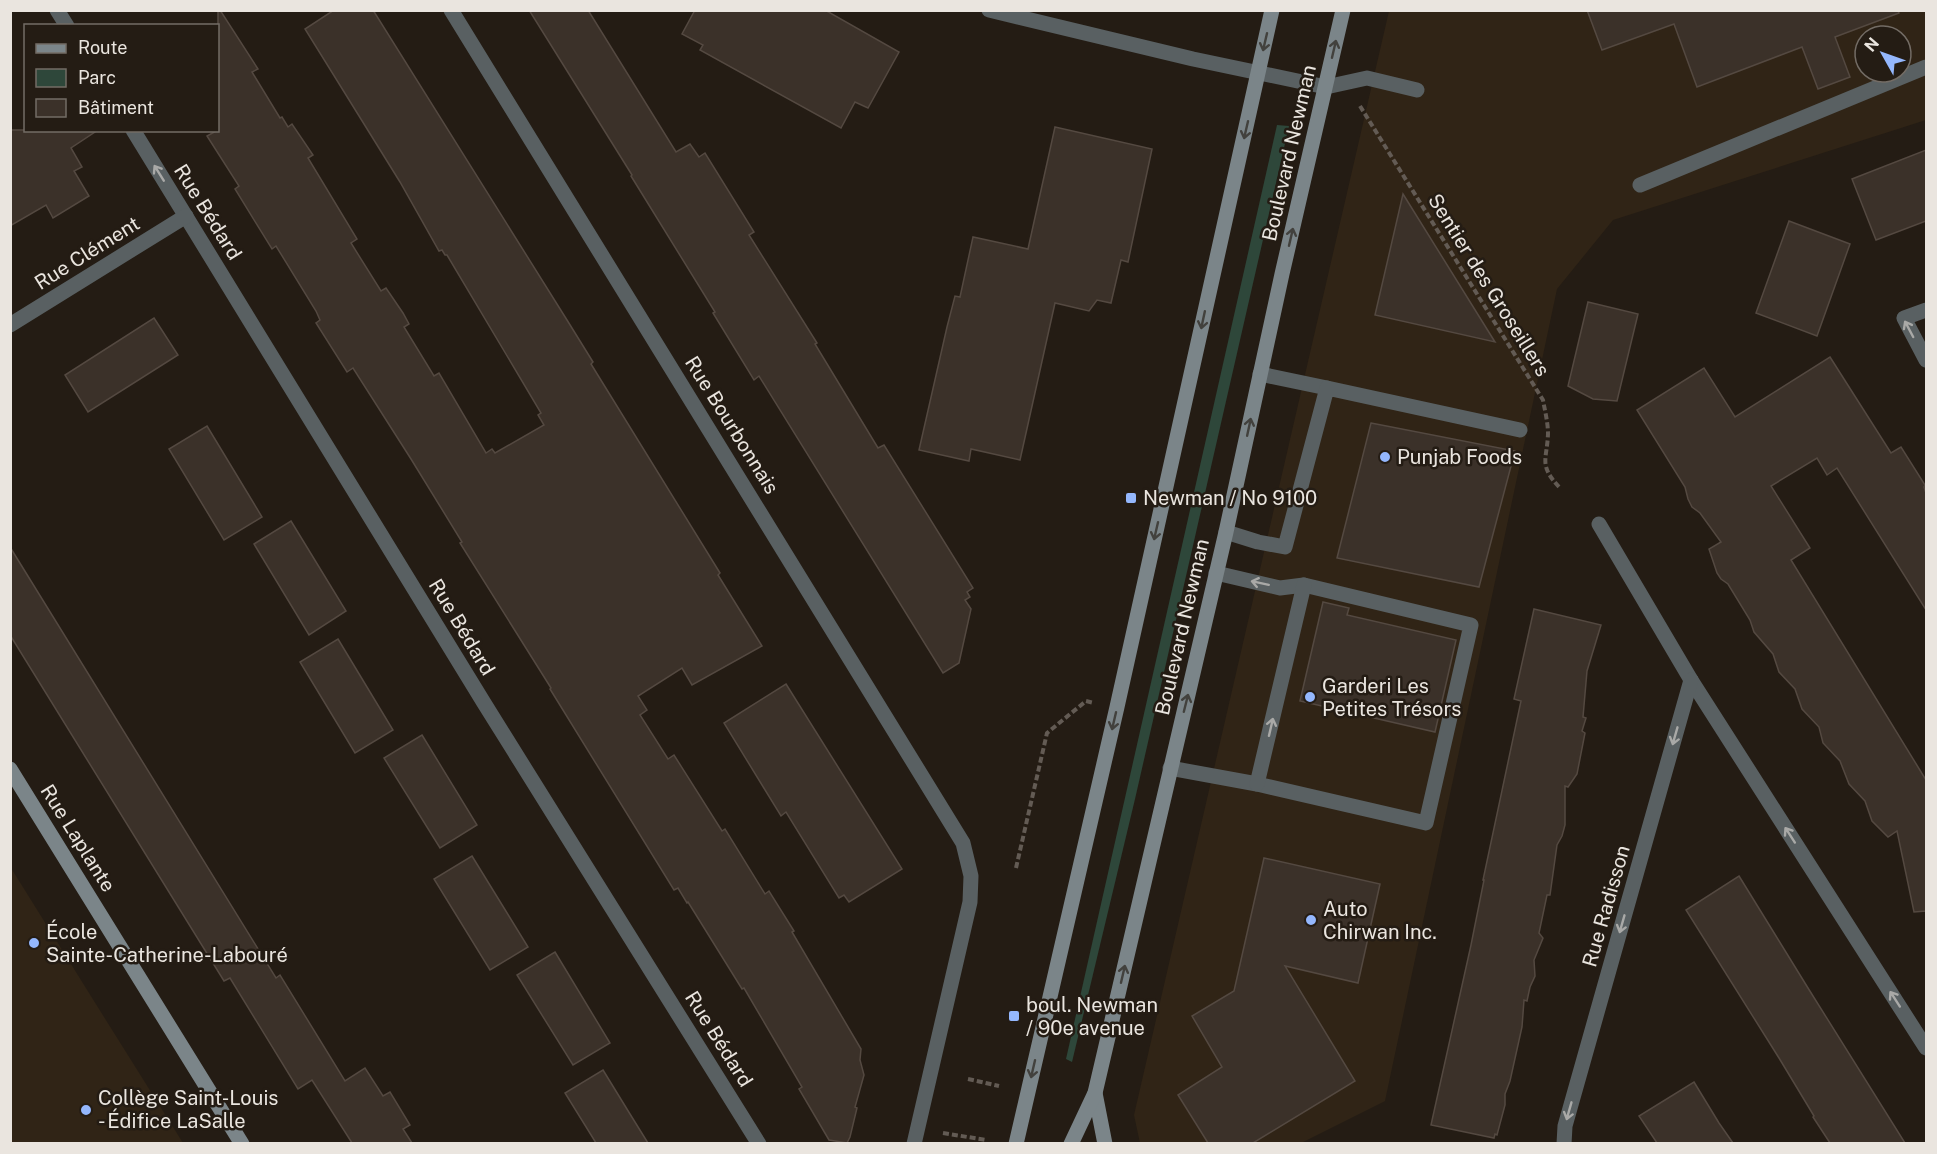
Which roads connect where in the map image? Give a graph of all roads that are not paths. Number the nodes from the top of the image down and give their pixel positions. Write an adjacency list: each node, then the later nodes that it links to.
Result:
1 (57, 10): 6 (street)
2 (451, 10): 32 (street, Rue Bourbonnais)
3 (989, 10): 8 (street)
4 (1272, 10): 8 (main road, one-way to 8)
5 (1343, 10): 9 (main road, Boulevard Newman, one-way to 5)
6 (66, 24)
7 (1926, 66): 12 (street)
8 (1258, 73): 9 (street); 33 (main road, one-way to 33)
9 (1326, 87): 10 (street); 17 (main road, Boulevard Newman, one-way to 9)
10 (1418, 90)
11 (134, 132): 13 (street, Rue Bédard, one-way to 11)
12 (1640, 185)
13 (186, 216): 15 (street, Rue Clément); 31 (street, Rue Bédard)
14 (1926, 310): 16 (street, one-way to 14)
15 (10, 325)
16 (1926, 360)
17 (1260, 374): 18 (street); 21 (main road, Boulevard Newman, one-way to 17)
18 (1327, 388): 19 (street); 21 (street)
19 (1520, 430)
20 (1599, 524): 24 (street)
21 (1226, 532): 22 (main road, Boulevard Newman)
22 (1216, 573): 23 (street, one-way to 22); 25 (main road, Boulevard Newman, one-way to 22)
23 (1304, 585): 27 (street, one-way to 23); 27 (street)
24 (1691, 680): 28 (street, one-way to 24); 36 (street, Rue Radisson, one-way to 36)
25 (1170, 768): 27 (street); 29 (main road, Boulevard Newman, one-way to 25)
26 (10, 769): 30 (main road, Rue Laplante)
27 (1257, 784)
28 (1926, 1048)
29 (1095, 1093): 34 (main road, Boulevard Newman); 35 (main road)
30 (242, 1143)
31 (759, 1143)
32 (914, 1143)
33 (1016, 1143)
34 (1071, 1143)
35 (1105, 1143)
36 (1564, 1143)

